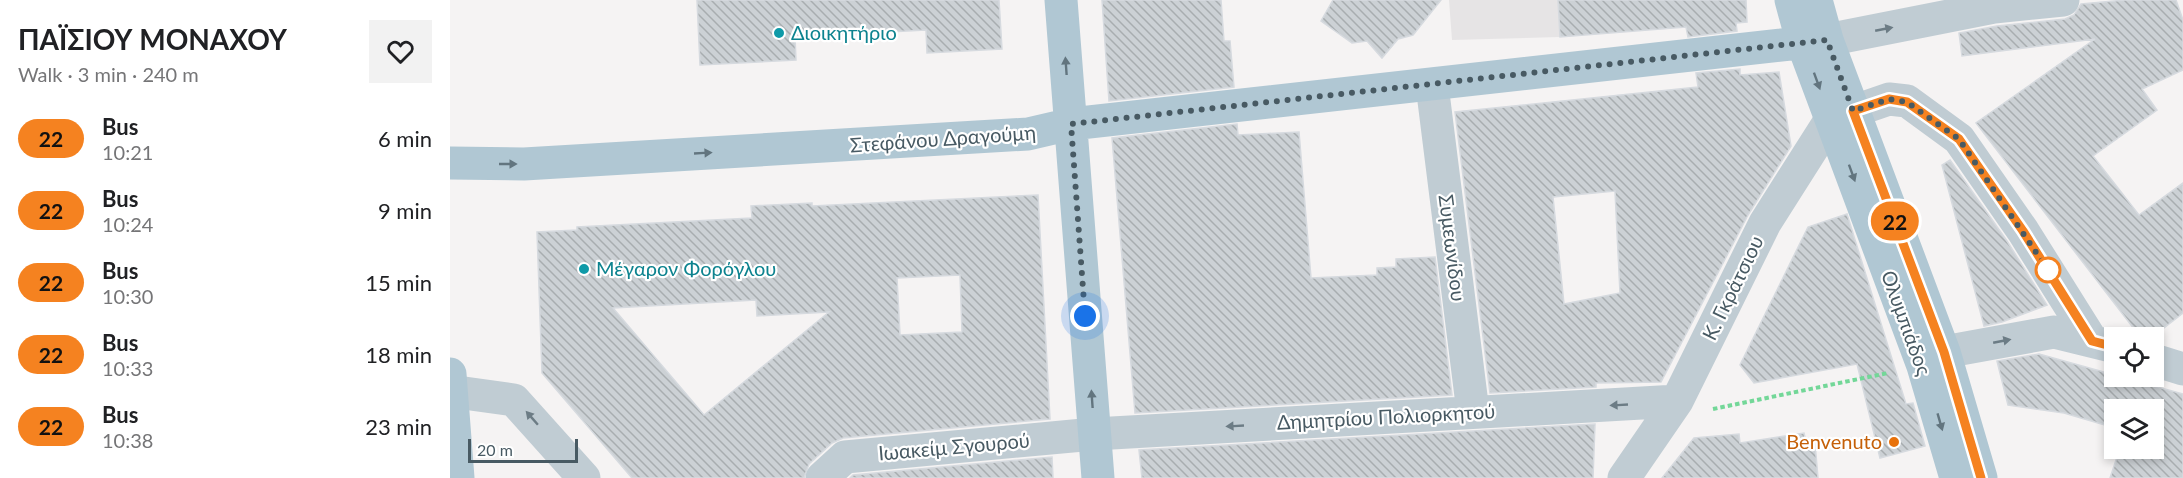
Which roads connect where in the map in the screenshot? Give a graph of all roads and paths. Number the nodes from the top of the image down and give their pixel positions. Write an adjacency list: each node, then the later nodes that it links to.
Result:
1 (1061, 0): 9 (main road, one-way to 1)
2 (1791, 0): 6 (main road, Ολυμπιάδος)
3 (1816, 0): 6 (main road, Ολυμπιάδος)
4 (2062, 0): 5 (street)
5 (1994, 4): 6 (street, one-way to 5)
6 (1815, 42): 7 (main road, Στεφάνου Δραγούμη); 8 (main road, Ολυμπιάδος)
7 (1432, 85): 9 (main road, Στεφάνου Δραγούμη); 17 (street, Συμεωνίδου)
8 (1842, 115): 11 (street); 12 (main road, Ολυμπιάδος); 16 (street, Κ. Γκράτσιου)
9 (1071, 124): 10 (main road, Στεφάνου Δραγούμη, one-way to 9); 18 (main road, one-way to 9)
10 (450, 163)
11 (2104, 344): 12 (street, one-way to 11)
12 (1934, 359): 16 (path); 24 (main road, Ολυμπιάδος, one-way to 24); 25 (main road, Ολυμπιάδος)
13 (2164, 363): 14 (street)
14 (2183, 369)
15 (450, 385): 19 (main road); 20 (street, one-way to 15)
16 (1677, 401): 17 (street, Δημητρίου Πολιορκητού, one-way to 17); 23 (street, Κ. Γκράτσιου)
17 (1473, 412): 18 (street, Δημητρίου Πολιορκητού, one-way to 18)
18 (1094, 434): 21 (street, Ιωακείμ Σγουρού); 22 (main road)
19 (458, 478)
20 (584, 478)
21 (822, 478)
22 (1098, 478)
23 (1624, 478)
24 (1956, 478)
25 (1981, 478)

